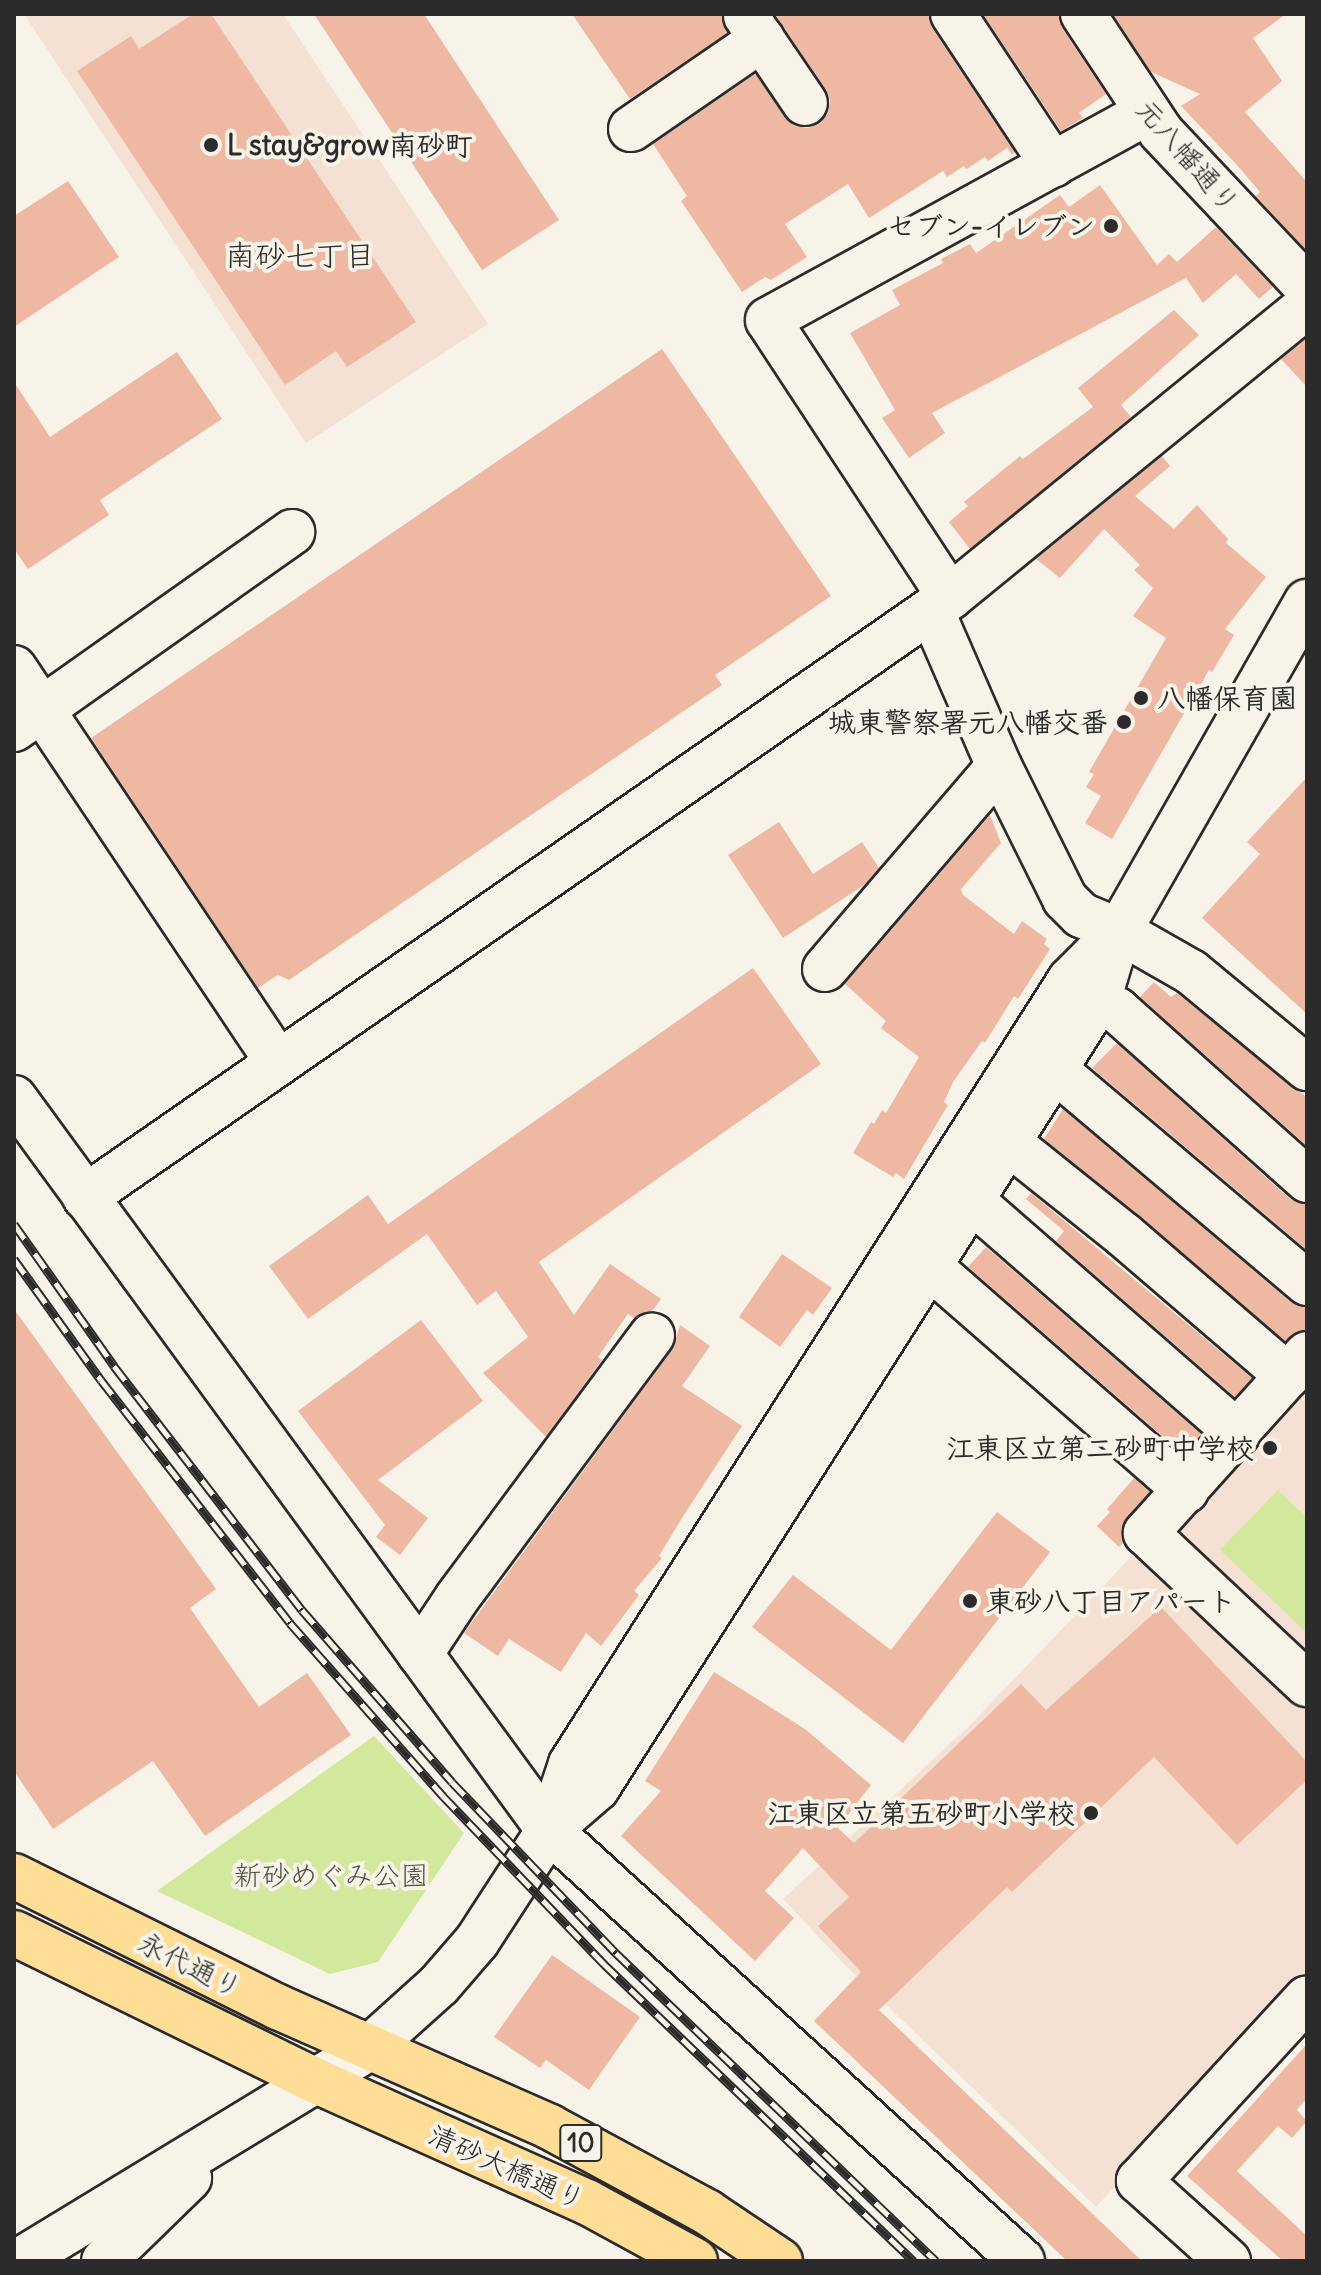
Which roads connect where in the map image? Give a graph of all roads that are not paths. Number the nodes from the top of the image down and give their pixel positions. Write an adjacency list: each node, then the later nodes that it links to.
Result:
1 (953, 14): 7 (street)
2 (1083, 14): 5 (street, 元八幡通り)
3 (754, 27): 4 (street); 6 (street)
4 (805, 103)
5 (1146, 113): 7 (street); 8 (street, 元八幡通り)
6 (631, 129)
7 (1053, 165): 12 (street)
8 (1307, 287)
9 (1307, 306): 12 (street)
10 (292, 532): 15 (street)
11 (1307, 602): 13 (street)
12 (941, 604): 16 (street); 20 (street)
13 (1296, 648): 17 (street)
14 (14, 668): 15 (street)
15 (28, 719): 20 (street)
16 (999, 766): 17 (street); 18 (street)
17 (1119, 931): 19 (street); 21 (street); 36 (street)
18 (825, 969)
19 (1098, 1001): 22 (street); 25 (street)
20 (277, 1061): 26 (street)
21 (1307, 1068)
22 (1055, 1070): 24 (street); 29 (street)
23 (14, 1098): 26 (street)
24 (1009, 1143): 27 (street); 31 (street)
25 (1307, 1180)
26 (85, 1197): 34 (street)
27 (972, 1201): 28 (street); 32 (street)
28 (930, 1267): 33 (street); 36 (street)
29 (1307, 1283)
30 (652, 1335): 34 (street)
31 (1298, 1365): 32 (street)
32 (1238, 1433): 33 (street)
33 (1186, 1490): 35 (street)
34 (420, 1654): 36 (street)
35 (1307, 1684)
36 (549, 1830): 40 (street); 47 (street)
37 (14, 1876): 40 (main road, 永代通り / 10)
38 (14, 1933): 41 (main road, 永代通り / 10)
39 (1307, 1998): 48 (street)
40 (369, 2048): 41 (street); 46 (main road, 清砂大橋通り / 10)
41 (314, 2080): 42 (street); 45 (main road, 清砂大橋通り / 10)
42 (241, 2125): 43 (street); 44 (street)
43 (19, 2261)
44 (104, 2261)
45 (695, 2261)
46 (780, 2261)
47 (1022, 2261)
48 (1228, 2261)

